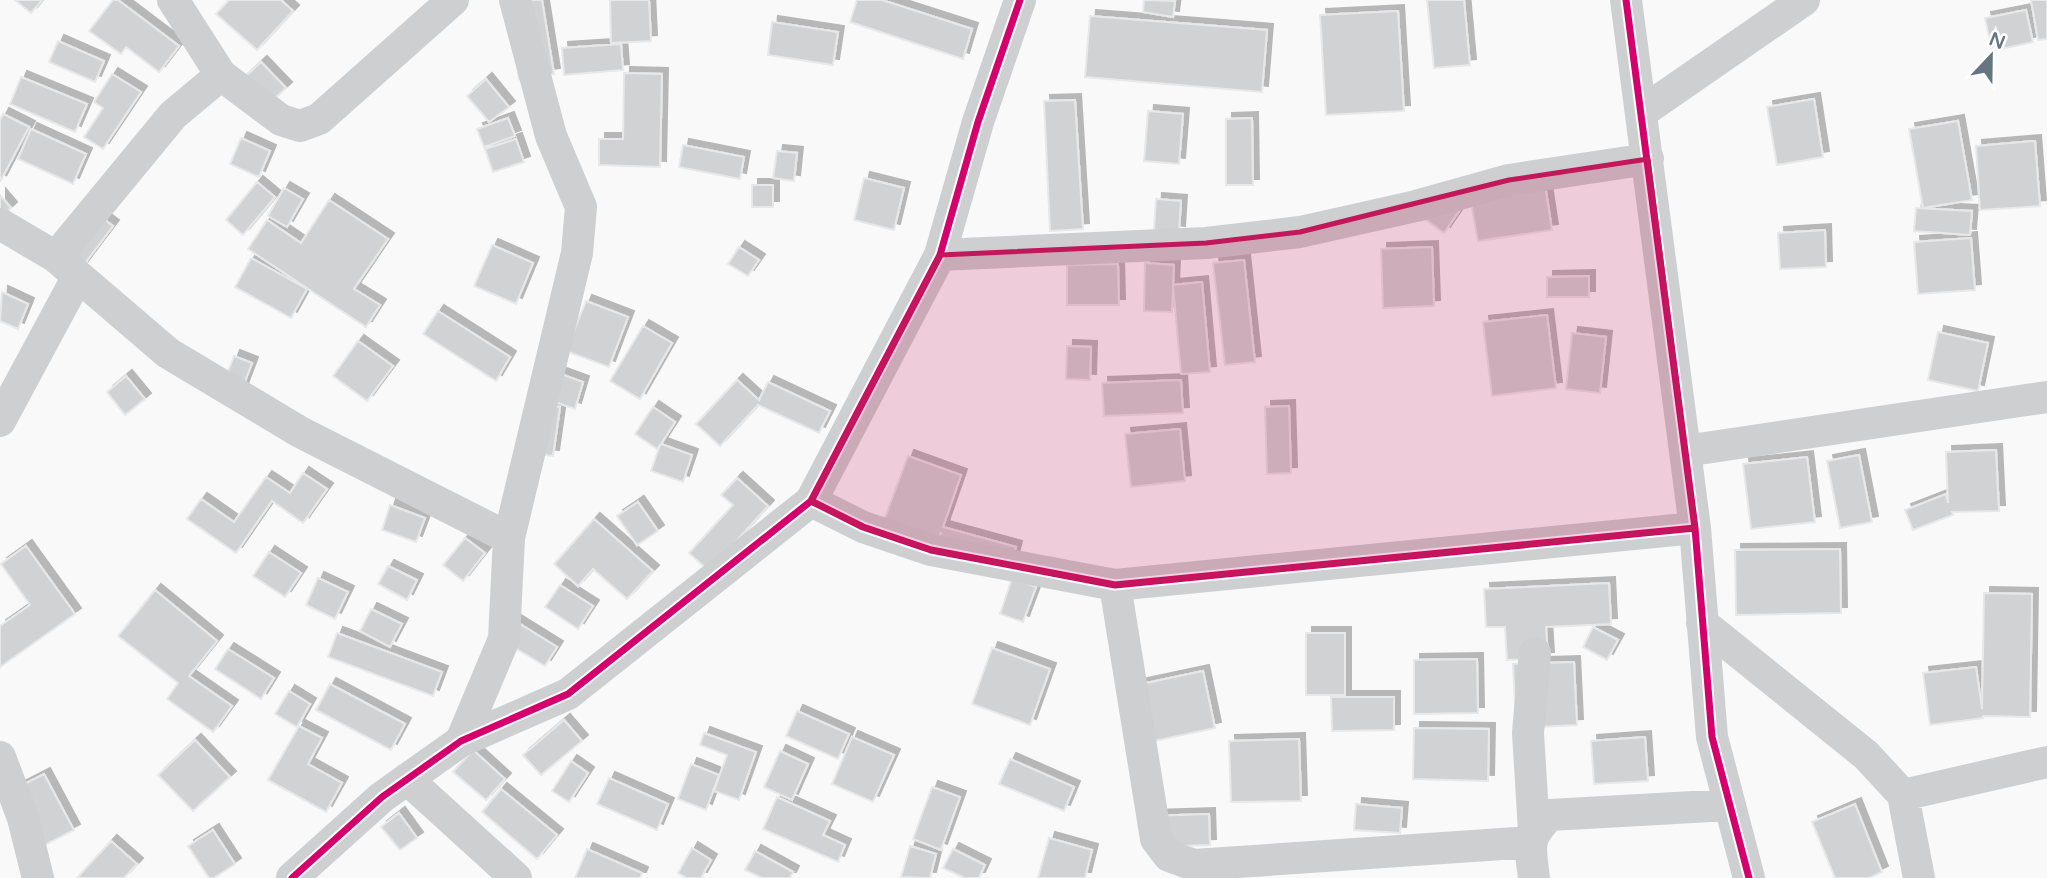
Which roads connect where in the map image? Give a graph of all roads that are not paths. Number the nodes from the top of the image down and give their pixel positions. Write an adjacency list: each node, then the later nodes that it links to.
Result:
1 (173, 0): 7 (street)
2 (453, 0): 7 (street)
3 (515, 0): 18 (street)
4 (1020, 0): 11 (street)
5 (1626, 0): 8 (street)
6 (1804, 0): 8 (street)
7 (221, 75): 12 (street)
8 (1642, 112): 9 (street)
9 (1648, 159): 11 (street); 15 (street)
10 (0, 223): 12 (street)
11 (940, 255): 16 (street)
12 (67, 267): 14 (street); 18 (street)
13 (2047, 397): 15 (street)
14 (0, 421)
15 (1685, 451): 17 (street)
16 (811, 501): 19 (street); 22 (street)
17 (1695, 528): 19 (street); 20 (street)
18 (509, 538): 22 (street)
19 (1115, 585): 28 (street)
20 (1702, 623): 26 (street); 27 (street)
21 (1535, 653): 28 (street)
22 (461, 741): 25 (street)
23 (0, 757): 29 (street)
24 (2047, 762): 26 (street)
25 (407, 779): 30 (street); 31 (street)
26 (1903, 795): 34 (street)
27 (1729, 805): 28 (street); 33 (street)
28 (1533, 837): 32 (street)
29 (38, 878)
30 (292, 878)
31 (516, 878)
32 (1534, 878)
33 (1749, 878)
34 (1919, 878)

